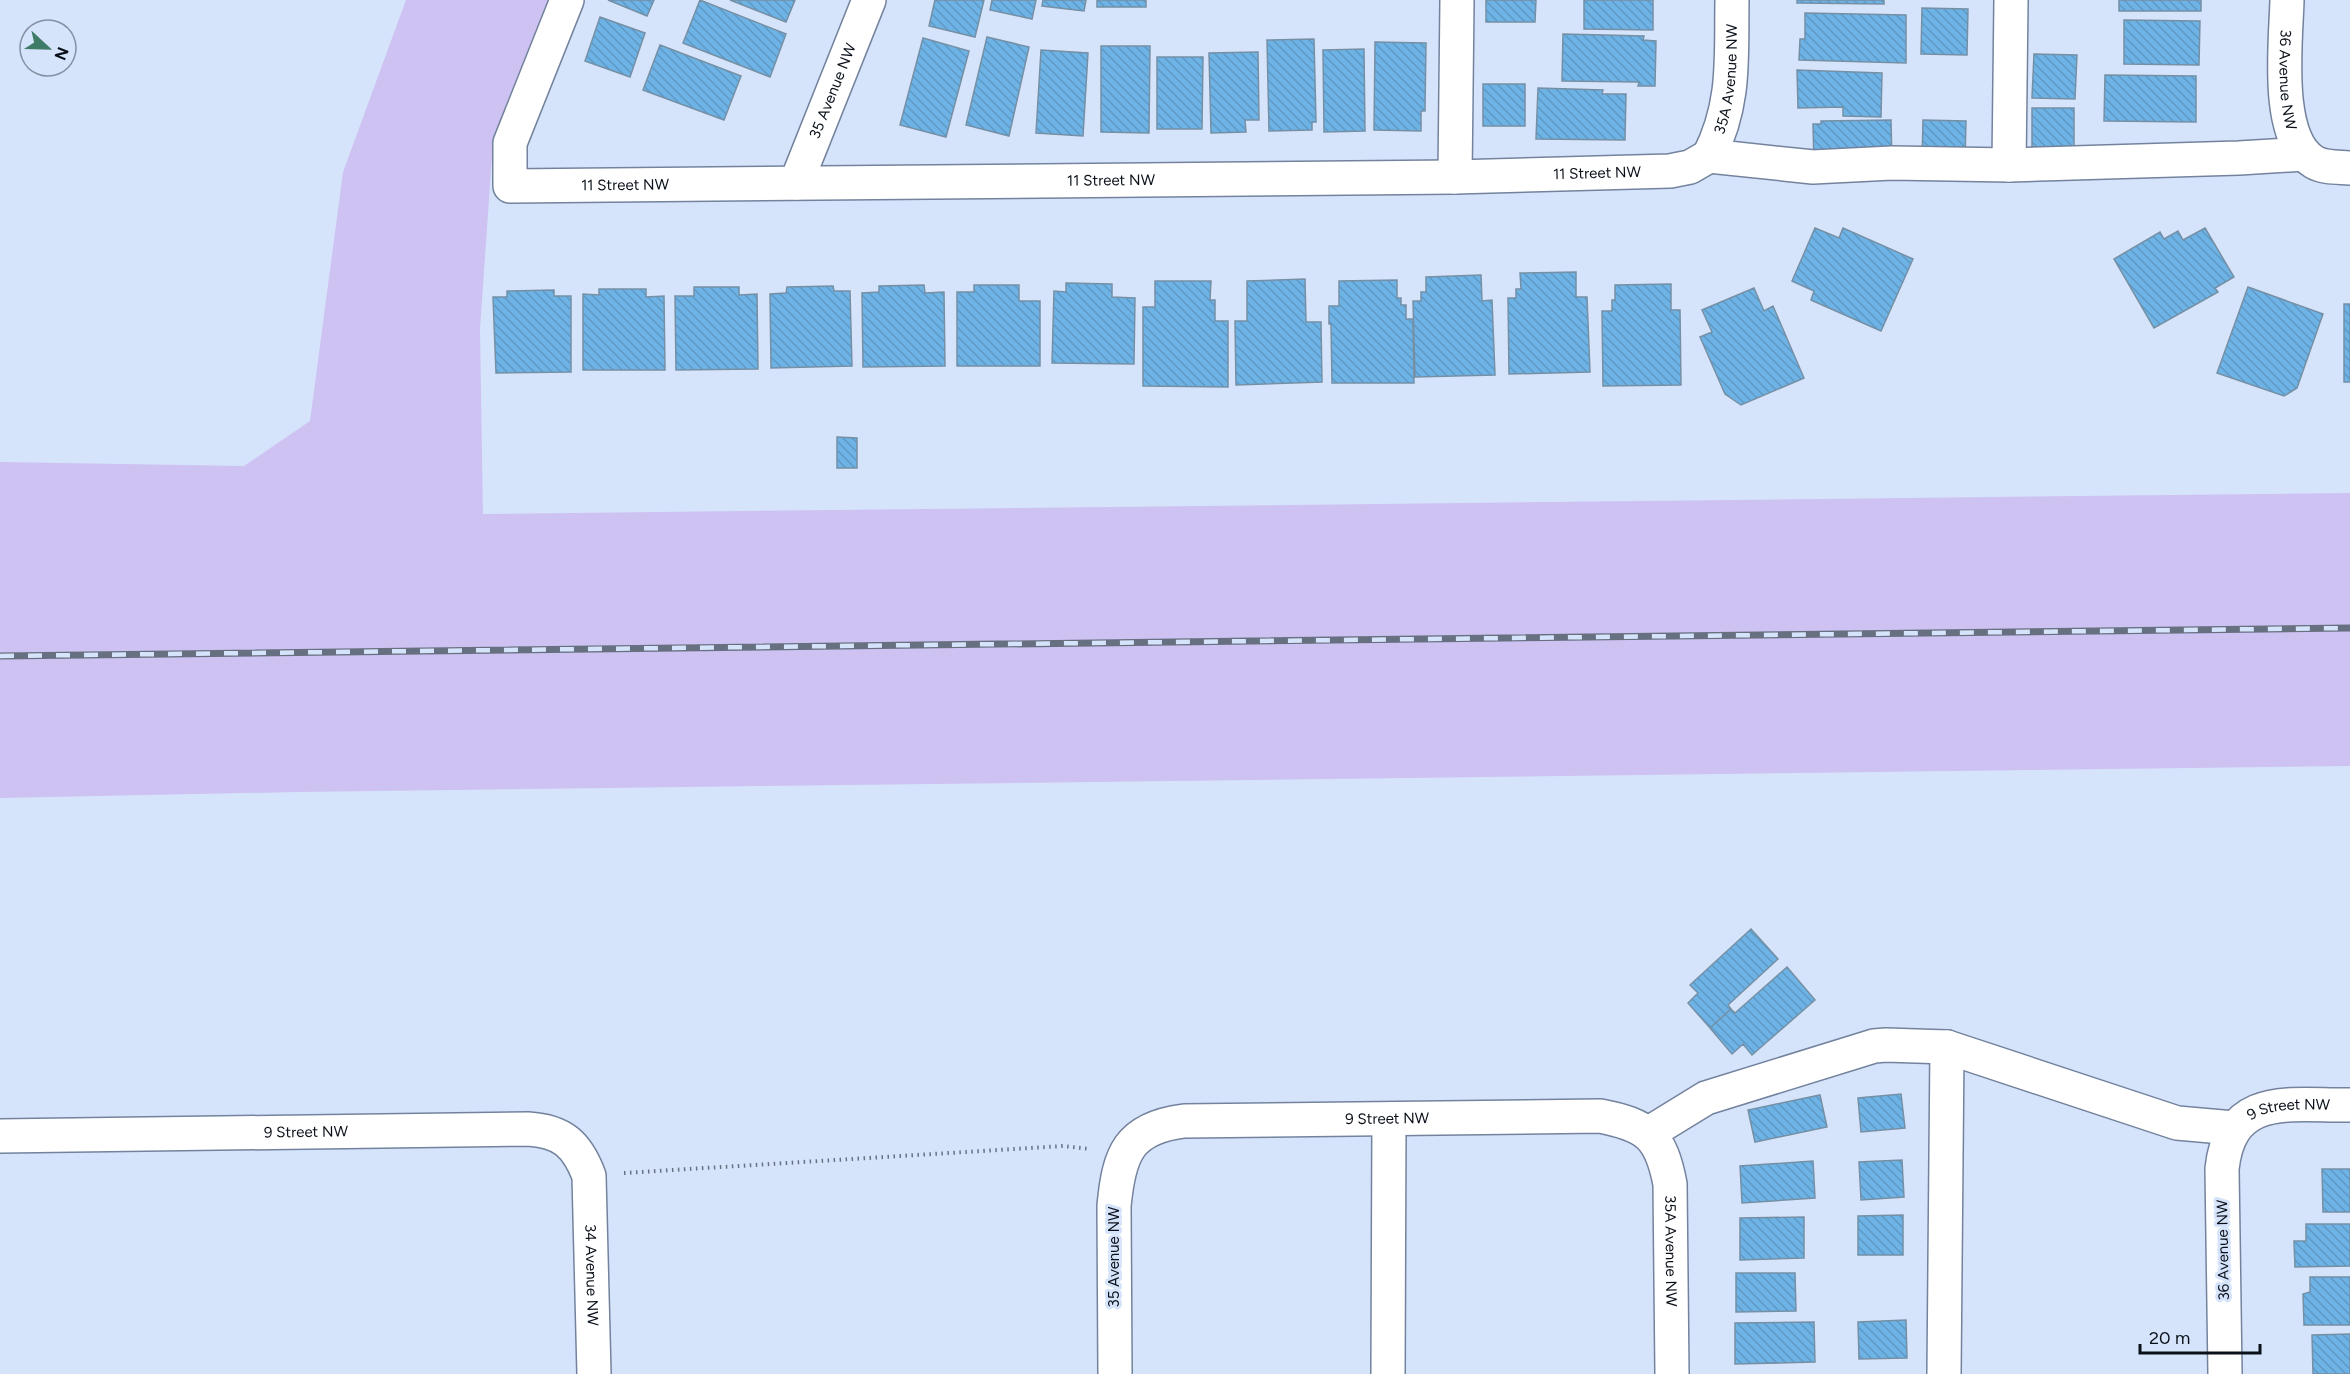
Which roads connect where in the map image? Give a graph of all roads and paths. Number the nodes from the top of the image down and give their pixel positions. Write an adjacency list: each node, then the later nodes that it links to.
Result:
1 (567, 0): 12 (street, 11 Street NW)
2 (869, 0): 12 (street, 35 Avenue NW)
3 (1457, 0): 11 (street)
4 (1732, 0): 8 (street, 35A Avenue NW)
5 (2011, 0): 9 (street)
6 (2287, 0): 7 (street, 36 Avenue NW)
7 (2304, 154): 9 (street); 10 (street)
8 (1709, 156): 9 (street); 11 (street, 11 Street NW)
9 (2009, 165)
10 (2350, 168)
11 (1455, 177): 12 (street, 11 Street NW)
12 (796, 183)
13 (1947, 1047): 16 (street); 17 (street); 25 (street)
14 (2350, 1105): 16 (street, 9 Street NW)
15 (1389, 1119): 17 (street, 9 Street NW); 19 (street, 9 Street NW); 23 (street)
16 (2234, 1128): 26 (street, 36 Avenue NW)
17 (1648, 1133): 24 (street, 35A Avenue NW)
18 (0, 1136): 20 (street, 9 Street NW)
19 (1125, 1152): 20 (path); 22 (street, 35 Avenue NW)
20 (589, 1176): 21 (street, 34 Avenue NW)
21 (594, 1374)
22 (1115, 1374)
23 (1388, 1374)
24 (1672, 1374)
25 (1944, 1374)
26 (2225, 1374)

